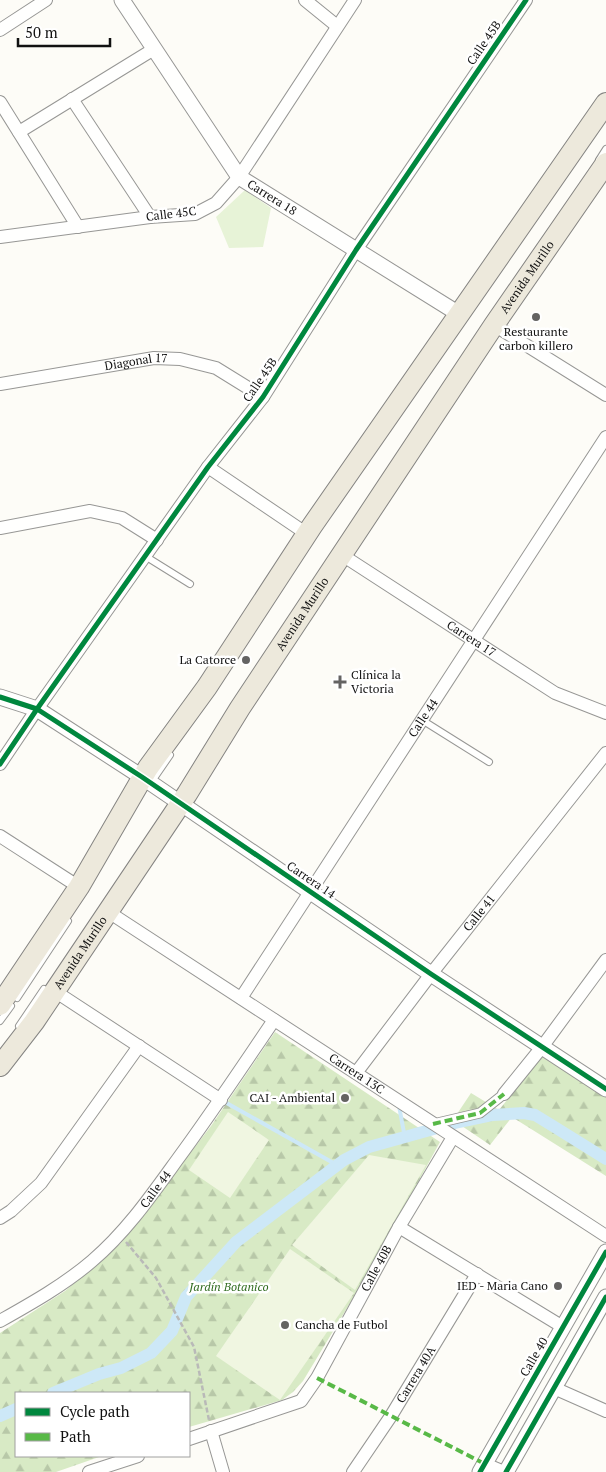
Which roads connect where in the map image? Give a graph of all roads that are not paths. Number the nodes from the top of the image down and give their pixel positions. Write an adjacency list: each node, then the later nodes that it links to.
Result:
1 (46, 0): 7 (street)
2 (122, 0): 8 (street, Carrera 18)
3 (305, 0): 6 (street)
4 (355, 0): 6 (street, Calle 45C)
5 (526, 0): 21 (street, Calle 45B)
6 (337, 26): 17 (street, Calle 45C)
7 (0, 30)
8 (154, 49): 9 (street); 17 (street, Carrera 18)
9 (72, 98): 14 (street); 18 (street)
10 (0, 102): 14 (street)
11 (606, 103): 22 (main road)
12 (606, 116): 13 (lane)
13 (600, 124)
14 (19, 132): 19 (street)
15 (606, 149): 16 (lane)
16 (600, 164): 23 (main road, Avenida Murillo)
17 (239, 177): 18 (street, Calle 45C); 21 (street, Carrera 18)
18 (150, 217): 19 (street, Calle 45C)
19 (78, 227): 20 (street, Calle 45C)
20 (0, 237)
21 (356, 250): 22 (street, Carrera 18); 26 (street, Calle 45B)
22 (459, 314): 30 (main road)
23 (494, 325): 25 (street); 32 (main road, Avenida Murillo)
24 (0, 384): 26 (street, Diagonal 17)
25 (606, 395)
26 (262, 397): 28 (street, Calle 45B)
27 (606, 437): 35 (street, Calle 44)
28 (208, 467): 30 (street); 31 (street, Calle 45B)
29 (0, 528): 31 (street)
30 (306, 534): 46 (main road)
31 (157, 540): 33 (street, Calle 45B)
32 (342, 555): 35 (street, Carrera 17); 47 (main road, Avenida Murillo)
33 (145, 556): 34 (lane); 39 (street, Calle 45B)
34 (190, 584)
35 (474, 641): 40 (street, Carrera 17); 41 (street, Calle 44)
36 (233, 660): 38 (lane)
37 (0, 698): 39 (street, Carrera 14)
38 (206, 701)
39 (36, 710): 45 (street, Calle 45B); 46 (street, Carrera 14)
40 (606, 713)
41 (422, 720): 44 (lane); 50 (street, Calle 44)
42 (173, 750): 46 (lane)
43 (606, 753): 54 (street, Calle 41)
44 (489, 762)
45 (0, 764)
46 (146, 784): 47 (street, Carrera 14); 49 (main road)
47 (174, 800): 50 (street, Carrera 14); 51 (main road, Avenida Murillo)
48 (0, 836): 49 (street)
49 (79, 887): 57 (main road)
50 (311, 892): 54 (street, Carrera 14); 56 (street, Calle 44)
51 (107, 911): 55 (main road, Avenida Murillo); 56 (street, Carrera 13C)
52 (70, 918): 59 (lane)
53 (606, 960): 62 (street)
54 (431, 974): 62 (street, Carrera 14); 64 (street, Calle 41)
55 (52, 985): 60 (lane); 61 (street); 63 (main road, Avenida Murillo)
56 (241, 998): 58 (street, Carrera 13C)
57 (0, 1005)
58 (274, 1020): 64 (street, Carrera 13C); 67 (street, Calle 44)
59 (0, 1022)
60 (13, 1034)
61 (139, 1046): 67 (street); 70 (street)
62 (542, 1047): 65 (street, Carrera 14); 66 (street)
63 (0, 1066)
64 (356, 1074): 68 (street, Carrera 13C)
65 (606, 1089)
66 (504, 1094): 68 (street)
67 (221, 1100): 76 (street, Calle 44)
68 (435, 1125): 69 (street, Carrera 13C)
69 (450, 1135): 71 (street, Calle 40B); 72 (street, Carrera 13C)
70 (0, 1218)
71 (399, 1227): 74 (street); 80 (street, Calle 40B)
72 (606, 1236)
73 (606, 1252): 77 (street, Calle 40)
74 (477, 1274): 77 (street); 86 (street, Carrera 40A)
75 (606, 1297): 78 (street)
76 (0, 1321)
77 (563, 1328): 83 (street, Calle 40)
78 (554, 1388): 79 (street); 87 (street)
79 (606, 1411)
80 (211, 1431): 81 (street); 85 (street)
81 (190, 1439)
82 (135, 1457): 84 (street)
83 (482, 1468): 87 (street)
84 (92, 1472)
85 (223, 1472)
86 (353, 1472)
87 (505, 1472)

